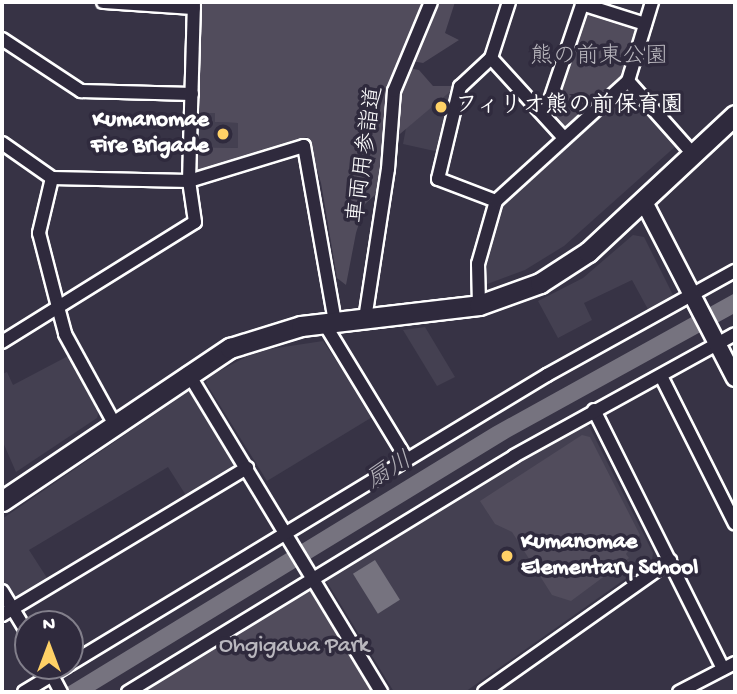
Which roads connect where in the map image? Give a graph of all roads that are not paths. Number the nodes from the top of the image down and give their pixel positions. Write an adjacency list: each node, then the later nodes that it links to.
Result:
1 (103, 2): 6 (street)
2 (431, 2): 25 (street, 車両用参詣道)
3 (509, 2): 9 (street)
4 (652, 2): 7 (street)
5 (582, 3): 7 (street); 13 (street)
6 (194, 5): 11 (street)
7 (645, 24): 10 (street)
8 (2, 39): 11 (street)
9 (491, 58): 13 (street); 19 (street)
10 (628, 81): 14 (street); 16 (street)
11 (192, 94): 18 (street)
12 (735, 114): 16 (main road)
13 (545, 115): 14 (street)
14 (564, 138): 19 (street)
15 (2, 143): 17 (street)
16 (693, 154): 20 (main road)
17 (52, 178): 18 (street); 24 (street)
18 (189, 181): 24 (street); 26 (street)
19 (496, 201): 23 (street)
20 (644, 202): 22 (street); 23 (main road)
21 (735, 271): 22 (street)
22 (697, 302): 28 (street); 35 (street)
23 (479, 305): 25 (main road)
24 (58, 307): 29 (street); 34 (street)
25 (365, 319): 26 (main road)
26 (329, 323): 30 (main road); 35 (street)
27 (735, 334): 28 (street)
28 (714, 336): 31 (street); 32 (street)
29 (2, 342)
30 (188, 373): 34 (main road); 36 (street)
31 (661, 376): 33 (street); 38 (street)
32 (735, 378)
33 (594, 410): 40 (street); 41 (street)
34 (114, 422): 37 (main road)
35 (406, 458): 39 (street)
36 (247, 468): 39 (street); 43 (street)
37 (2, 501)
38 (735, 524)
39 (286, 533): 41 (street); 44 (street)
40 (670, 561): 45 (street); 50 (street)
41 (314, 579): 48 (street); 49 (street)
42 (2, 591): 43 (street)
43 (7, 612)
44 (84, 656)
45 (729, 666): 51 (street)
46 (39, 680): 47 (street)
47 (24, 692)
48 (128, 692)
49 (381, 692)
50 (484, 692)
51 (679, 692)

